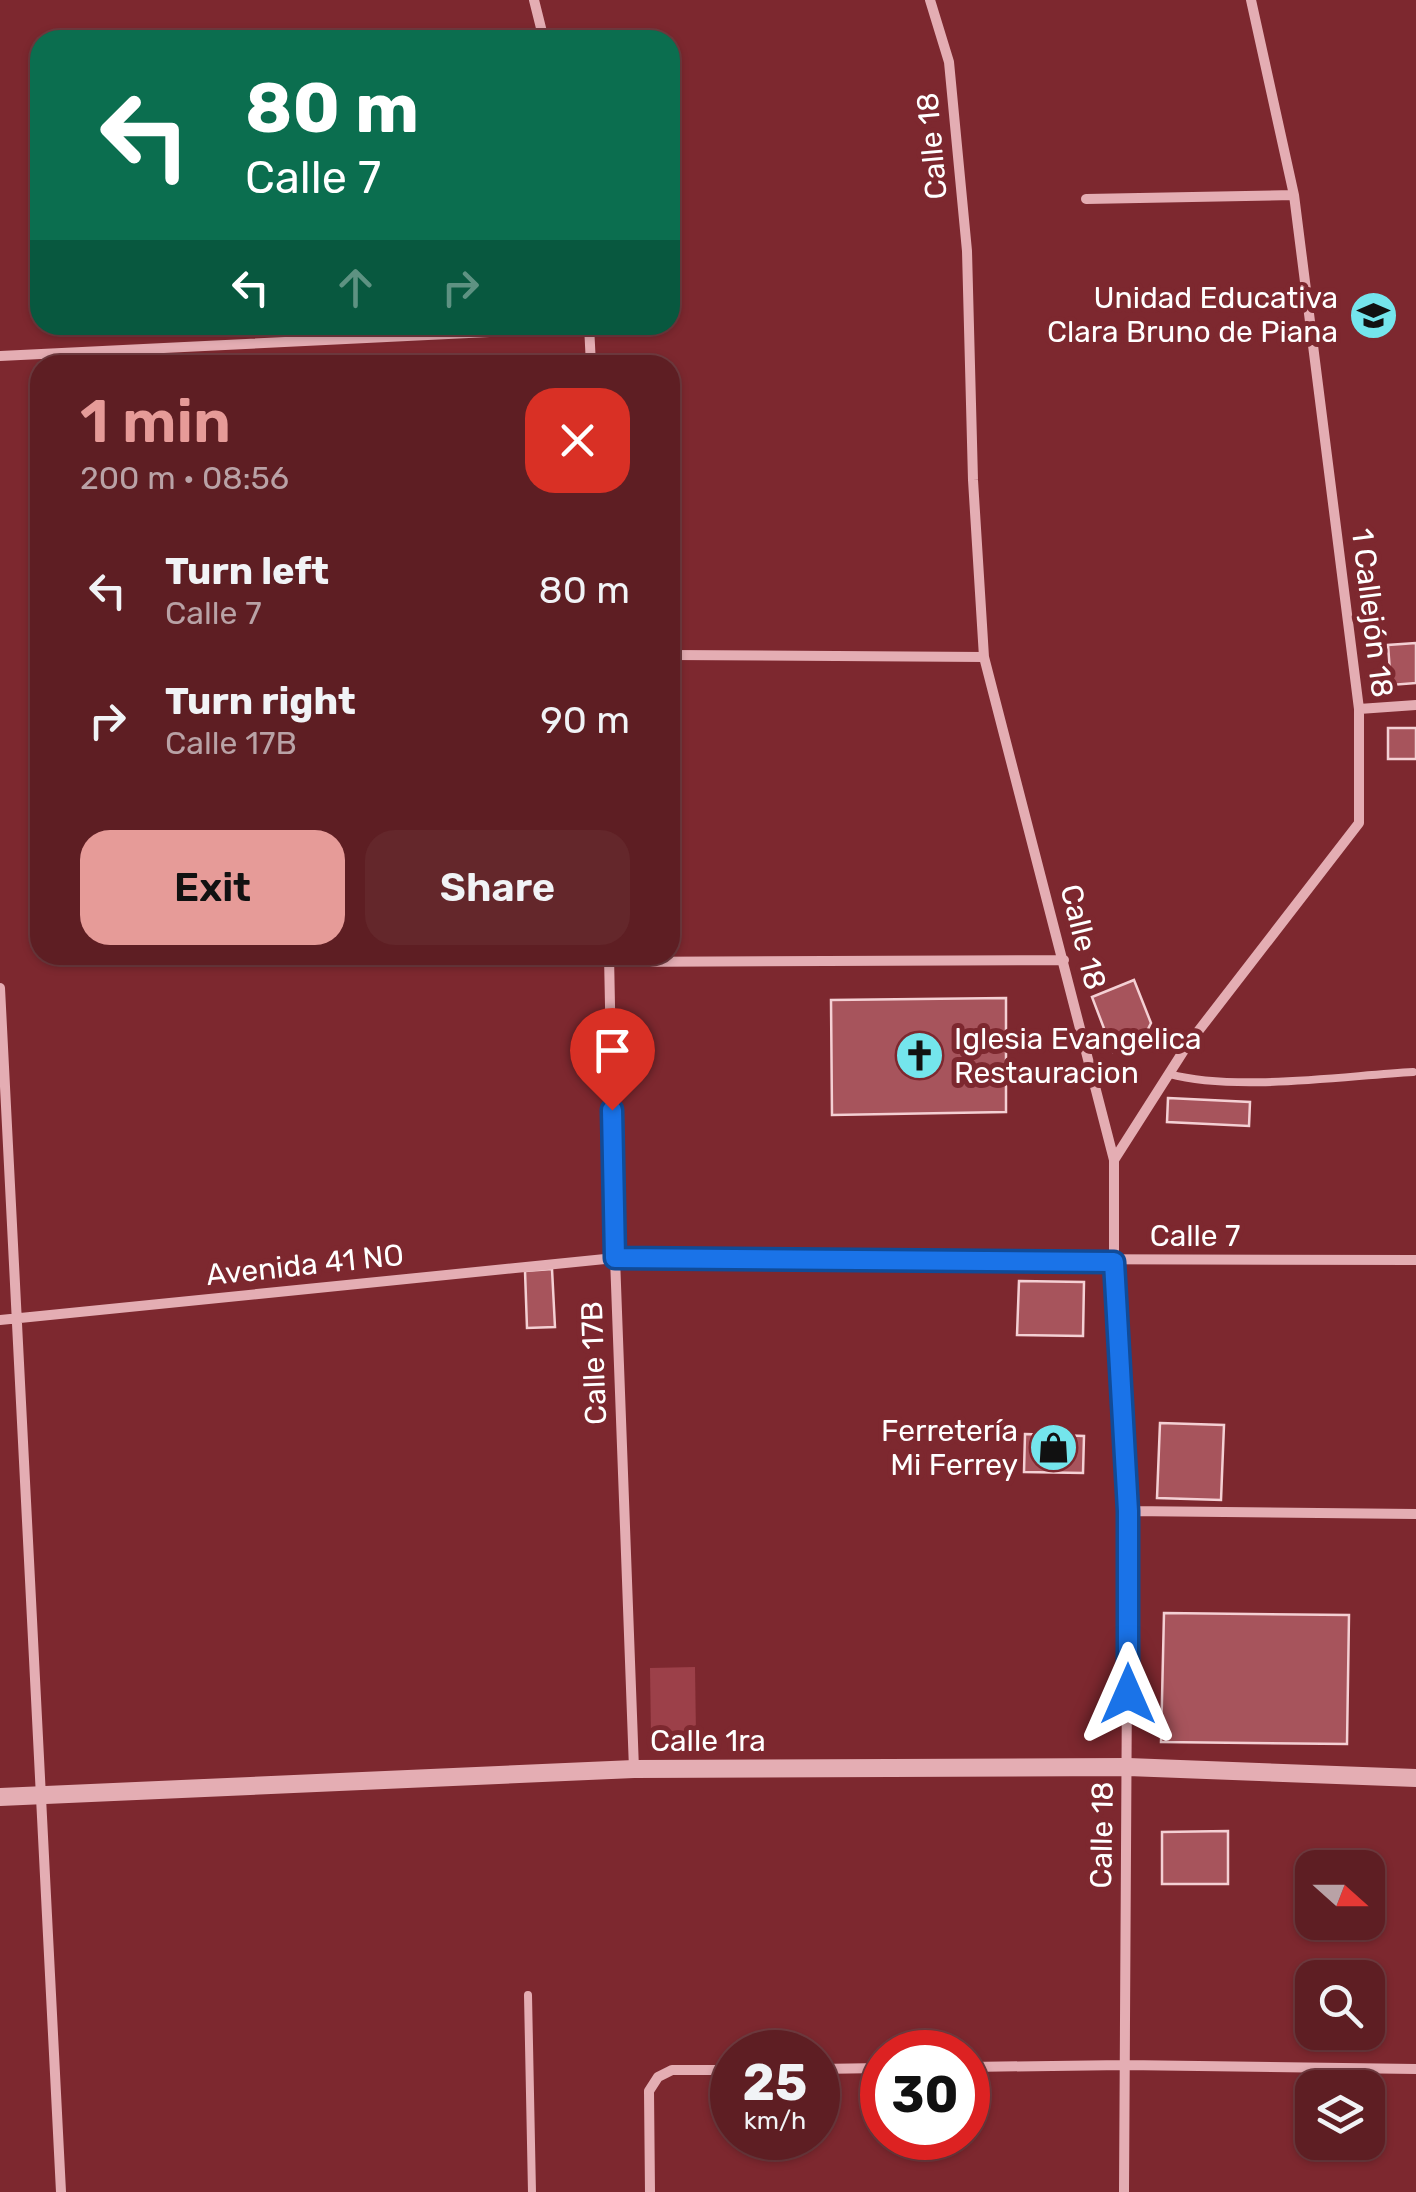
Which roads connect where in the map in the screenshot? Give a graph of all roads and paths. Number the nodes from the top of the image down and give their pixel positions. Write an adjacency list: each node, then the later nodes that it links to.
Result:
1 (534, 0): 4 (street)
2 (930, 0): 10 (street, Calle 18)
3 (1251, 0): 5 (street, 1 Callejón 18)
4 (542, 30)
5 (1294, 195): 6 (street); 12 (street, 1 Callejón 18)
6 (1086, 199)
7 (412, 335): 8 (street)
8 (0, 356)
9 (680, 655): 10 (street)
10 (984, 657): 14 (street, Calle 18)
11 (1416, 705): 12 (street)
12 (1359, 709): 18 (street, 1 Callejón 18)
13 (680, 958): 14 (street)
14 (1064, 960): 19 (street, Calle 18)
15 (609, 965): 20 (street, Calle 17B)
16 (0, 988): 23 (street)
17 (1414, 1072): 18 (lane)
18 (1169, 1074): 19 (street, 1 Callejón 18)
19 (1114, 1160): 22 (street, Calle 18)
20 (615, 1258): 22 (street, Calle 7); 23 (street, Avenida 41 NO); 28 (street, Calle 17B)
21 (1416, 1260): 22 (street, Calle 7)
22 (1114, 1262): 25 (street, Calle 18)
23 (15, 1319): 24 (street, Avenida 41 NO); 30 (street)
24 (0, 1320)
25 (1128, 1511): 26 (street); 27 (street, Calle 18)
26 (1416, 1514)
27 (1128, 1767): 28 (street, Calle 1ra); 29 (street, Calle 1ra); 33 (street, Calle 18)
28 (634, 1769): 30 (street, Calle 1ra)
29 (1416, 1778)
30 (42, 1794): 31 (street, Calle 1ra); 37 (street)
31 (0, 1797)
32 (528, 1996): 38 (lane)
33 (1125, 2065): 34 (street); 35 (street); 40 (street, Calle 18)
34 (990, 2067)
35 (1416, 2069)
36 (710, 2070): 39 (street)
37 (60, 2192)
38 (532, 2192)
39 (650, 2192)
40 (1124, 2192)

